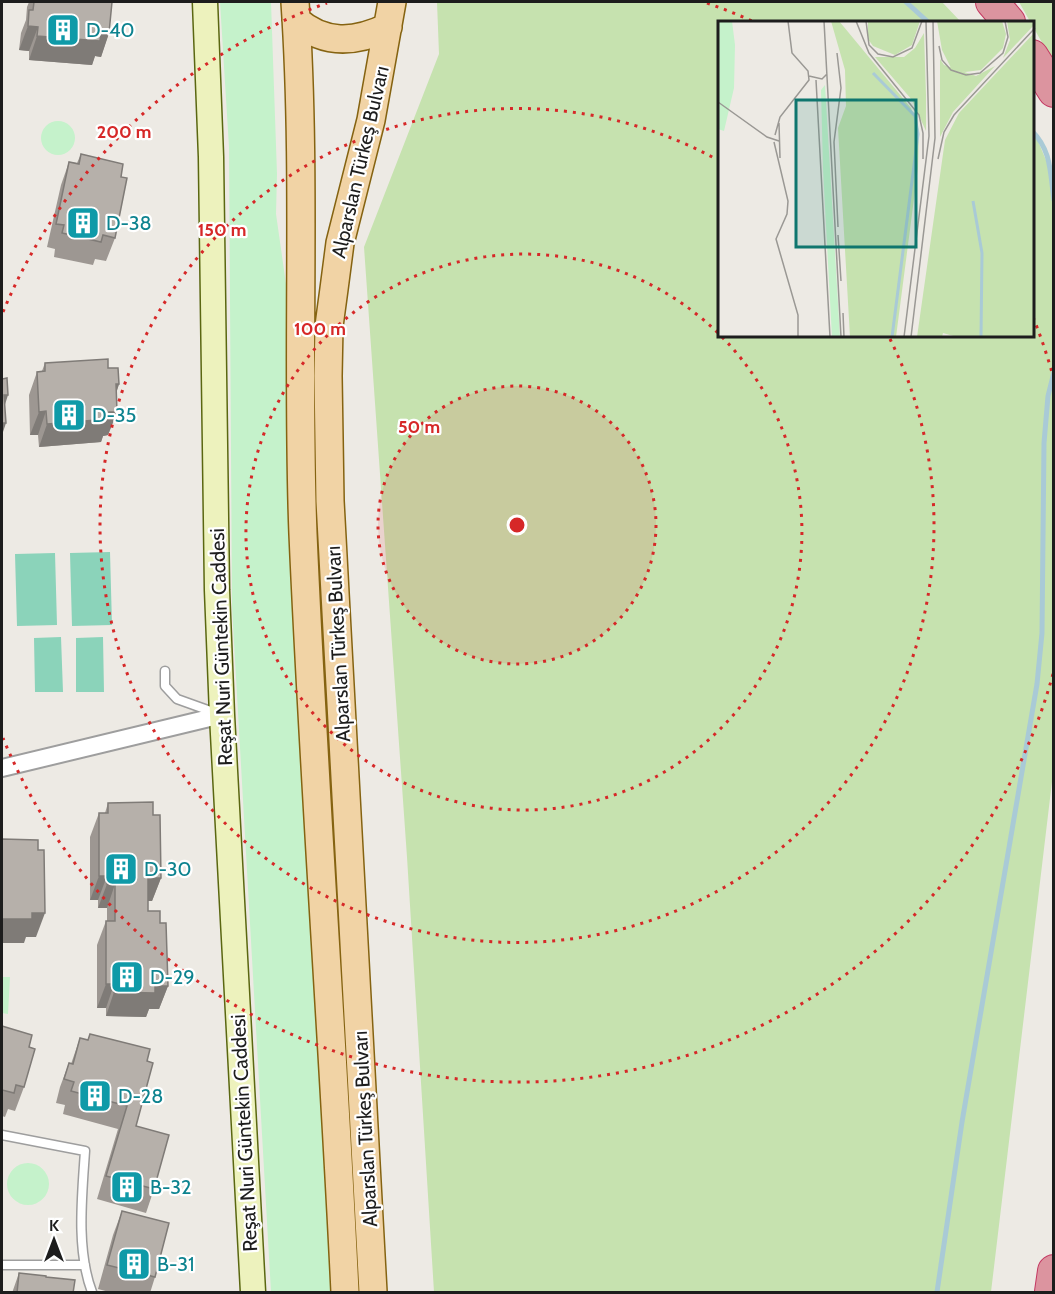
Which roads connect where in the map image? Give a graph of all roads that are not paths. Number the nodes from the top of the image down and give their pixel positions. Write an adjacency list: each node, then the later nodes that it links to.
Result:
1 (205, 2): 9 (main road, Reşat Nuri Güntekin Caddesi)
2 (992, 2): 5 (highway)
3 (295, 10): 4 (main road); 17 (main road, Alparslan Türkeş Bulvarı)
4 (390, 14): 18 (main road, Alparslan Türkeş Bulvarı)
5 (1008, 21)
6 (1034, 59): 7 (highway)
7 (1053, 91)
8 (165, 671): 9 (lane)
9 (222, 715): 10 (street); 16 (main road, Reşat Nuri Güntekin Caddesi)
10 (2, 768)
11 (2, 1135): 13 (lane)
12 (2, 1265): 13 (lane)
13 (85, 1265): 15 (lane)
14 (1053, 1271): 19 (highway)
15 (92, 1293)
16 (253, 1293)
17 (345, 1293)
18 (373, 1293)
19 (1051, 1293)

